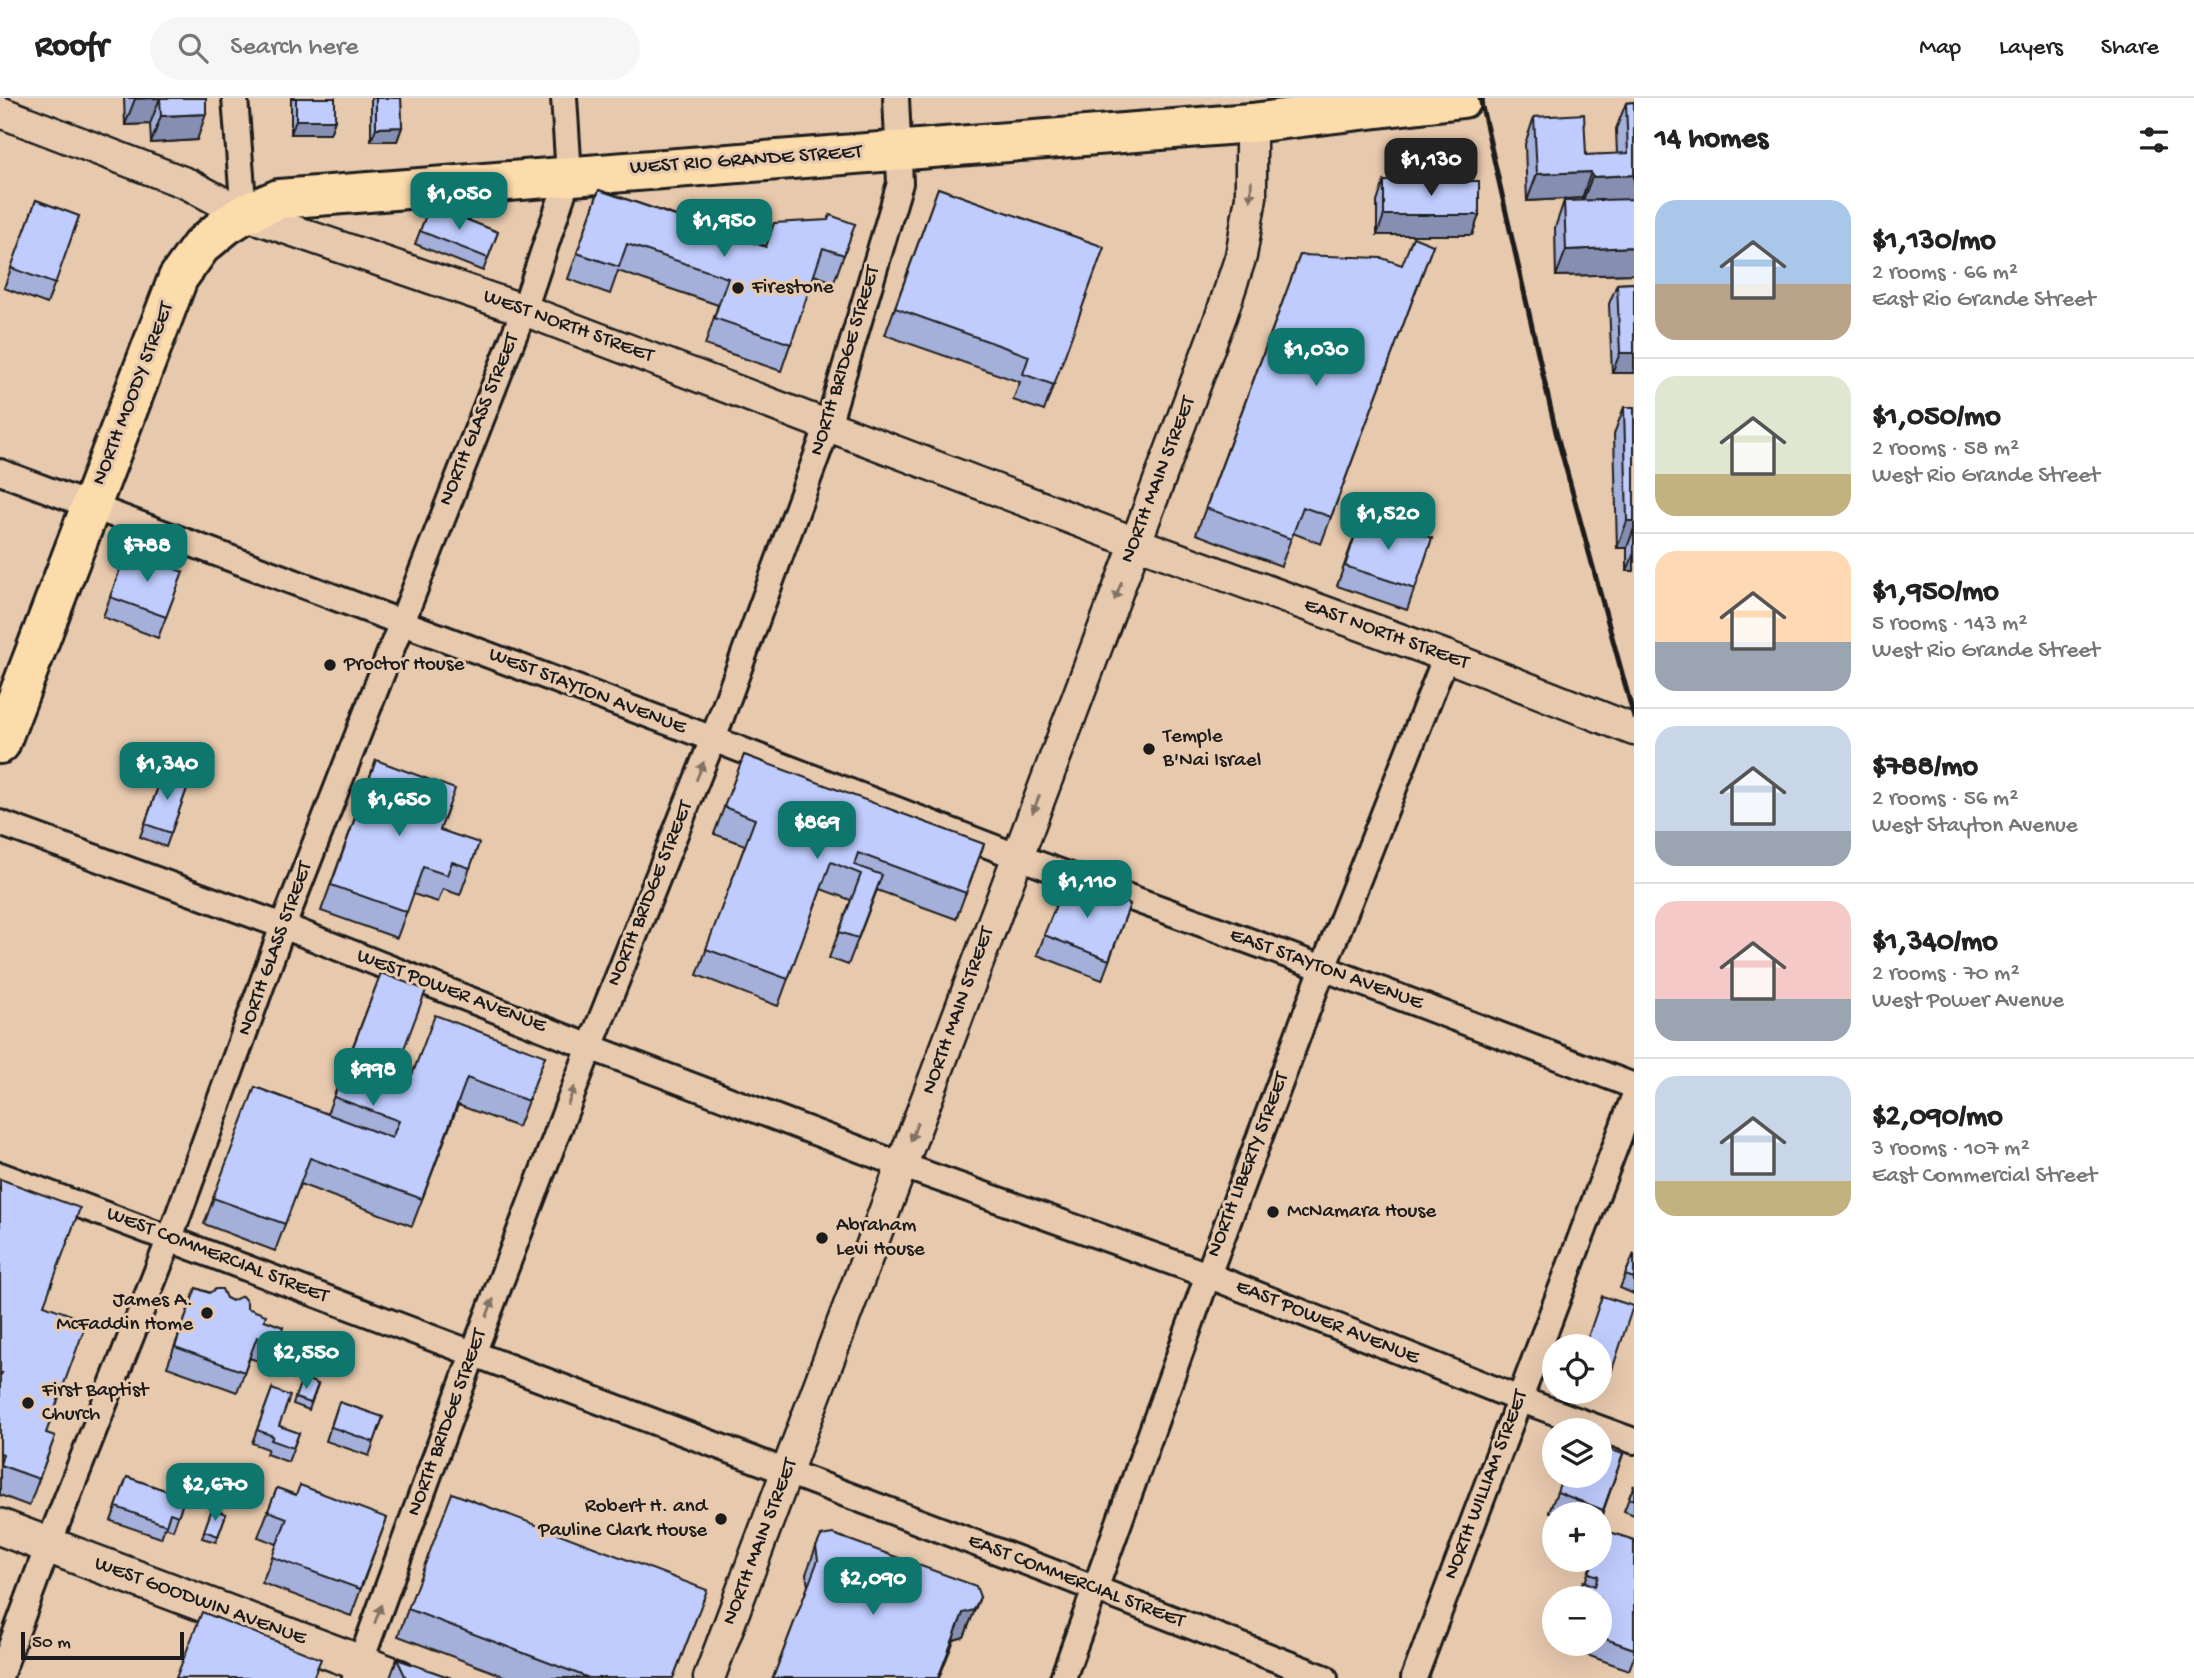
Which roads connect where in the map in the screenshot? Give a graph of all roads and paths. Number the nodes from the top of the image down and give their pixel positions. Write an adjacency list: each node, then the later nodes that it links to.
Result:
1 (235, 98): 10 (street)
2 (564, 98): 9 (street, NORTH GLASS STREET)
3 (896, 98): 8 (street, NORTH BRIDGE STREET)
4 (1464, 98): 5 (main road, WEST RIO GRANDE STREET)
5 (1407, 101): 6 (main road, WEST RIO GRANDE STREET)
6 (1250, 110): 8 (main road, WEST RIO GRANDE STREET); 15 (street, NORTH MAIN STREET, one-way to 15)
7 (0, 112): 10 (street, WEST NORTH STREET)
8 (900, 149): 9 (main road, WEST RIO GRANDE STREET); 12 (street, NORTH BRIDGE STREET)
9 (569, 175): 10 (main road, WEST RIO GRANDE STREET); 11 (street, NORTH GLASS STREET)
10 (244, 214): 11 (street, WEST NORTH STREET); 14 (main road, NORTH MOODY STREET)
11 (524, 310): 12 (street, WEST NORTH STREET); 16 (street, NORTH GLASS STREET)
12 (828, 425): 15 (street, WEST NORTH STREET); 19 (street, NORTH BRIDGE STREET)
13 (0, 472): 14 (street, WEST STAYTON AVENUE)
14 (91, 506): 16 (street, WEST STAYTON AVENUE); 20 (main road, NORTH MOODY STREET)
15 (1136, 543): 17 (street, EAST NORTH STREET); 22 (street, NORTH MAIN STREET, one-way to 22)
16 (401, 621): 19 (street, WEST STAYTON AVENUE); 23 (street, NORTH GLASS STREET)
17 (1446, 656): 18 (street, EAST NORTH STREET); 24 (street, NORTH LIBERTY STREET)
18 (1634, 730)
19 (713, 739): 22 (street, WEST STAYTON AVENUE); 25 (street, NORTH BRIDGE STREET, one-way to 19)
20 (0, 744)
21 (0, 823): 23 (street, WEST POWER AVENUE)
22 (1016, 856): 24 (street, EAST STAYTON AVENUE); 28 (street, NORTH MAIN STREET, one-way to 28)
23 (283, 926): 25 (street, WEST POWER AVENUE); 30 (street, NORTH GLASS STREET)
24 (1323, 968): 26 (street, EAST STAYTON AVENUE); 31 (street, NORTH LIBERTY STREET)
25 (590, 1047): 28 (street, WEST POWER AVENUE); 32 (street, NORTH BRIDGE STREET, one-way to 25)
26 (1634, 1086)
27 (1634, 1097): 33 (street, NORTH WILLIAM STREET)
28 (901, 1166): 31 (street, EAST POWER AVENUE); 35 (street, NORTH MAIN STREET)
29 (0, 1175): 30 (street, WEST COMMERCIAL STREET)
30 (170, 1238): 32 (street, WEST COMMERCIAL STREET); 37 (street, NORTH GLASS STREET)
31 (1208, 1275): 33 (street, EAST POWER AVENUE); 38 (street, NORTH LIBERTY STREET)
32 (473, 1354): 35 (street, WEST COMMERCIAL STREET); 39 (street, NORTH BRIDGE STREET, one-way to 32)
33 (1519, 1399): 34 (street, EAST POWER AVENUE); 45 (street, NORTH WILLIAM STREET)
34 (1634, 1441)
35 (787, 1472): 38 (street, EAST COMMERCIAL STREET); 42 (street, NORTH MAIN STREET)
36 (0, 1527): 37 (main road, WEST GOODWIN AVENUE)
37 (48, 1546): 39 (main road, WEST GOODWIN AVENUE); 40 (street, NORTH GLASS STREET)
38 (1096, 1588): 43 (street, NORTH LIBERTY STREET); 44 (street, EAST COMMERCIAL STREET)
39 (357, 1670): 41 (main road, WEST GOODWIN AVENUE)
40 (0, 1676)
41 (400, 1678)
42 (709, 1678)
43 (1063, 1678)
44 (1325, 1678)
45 (1414, 1678)

